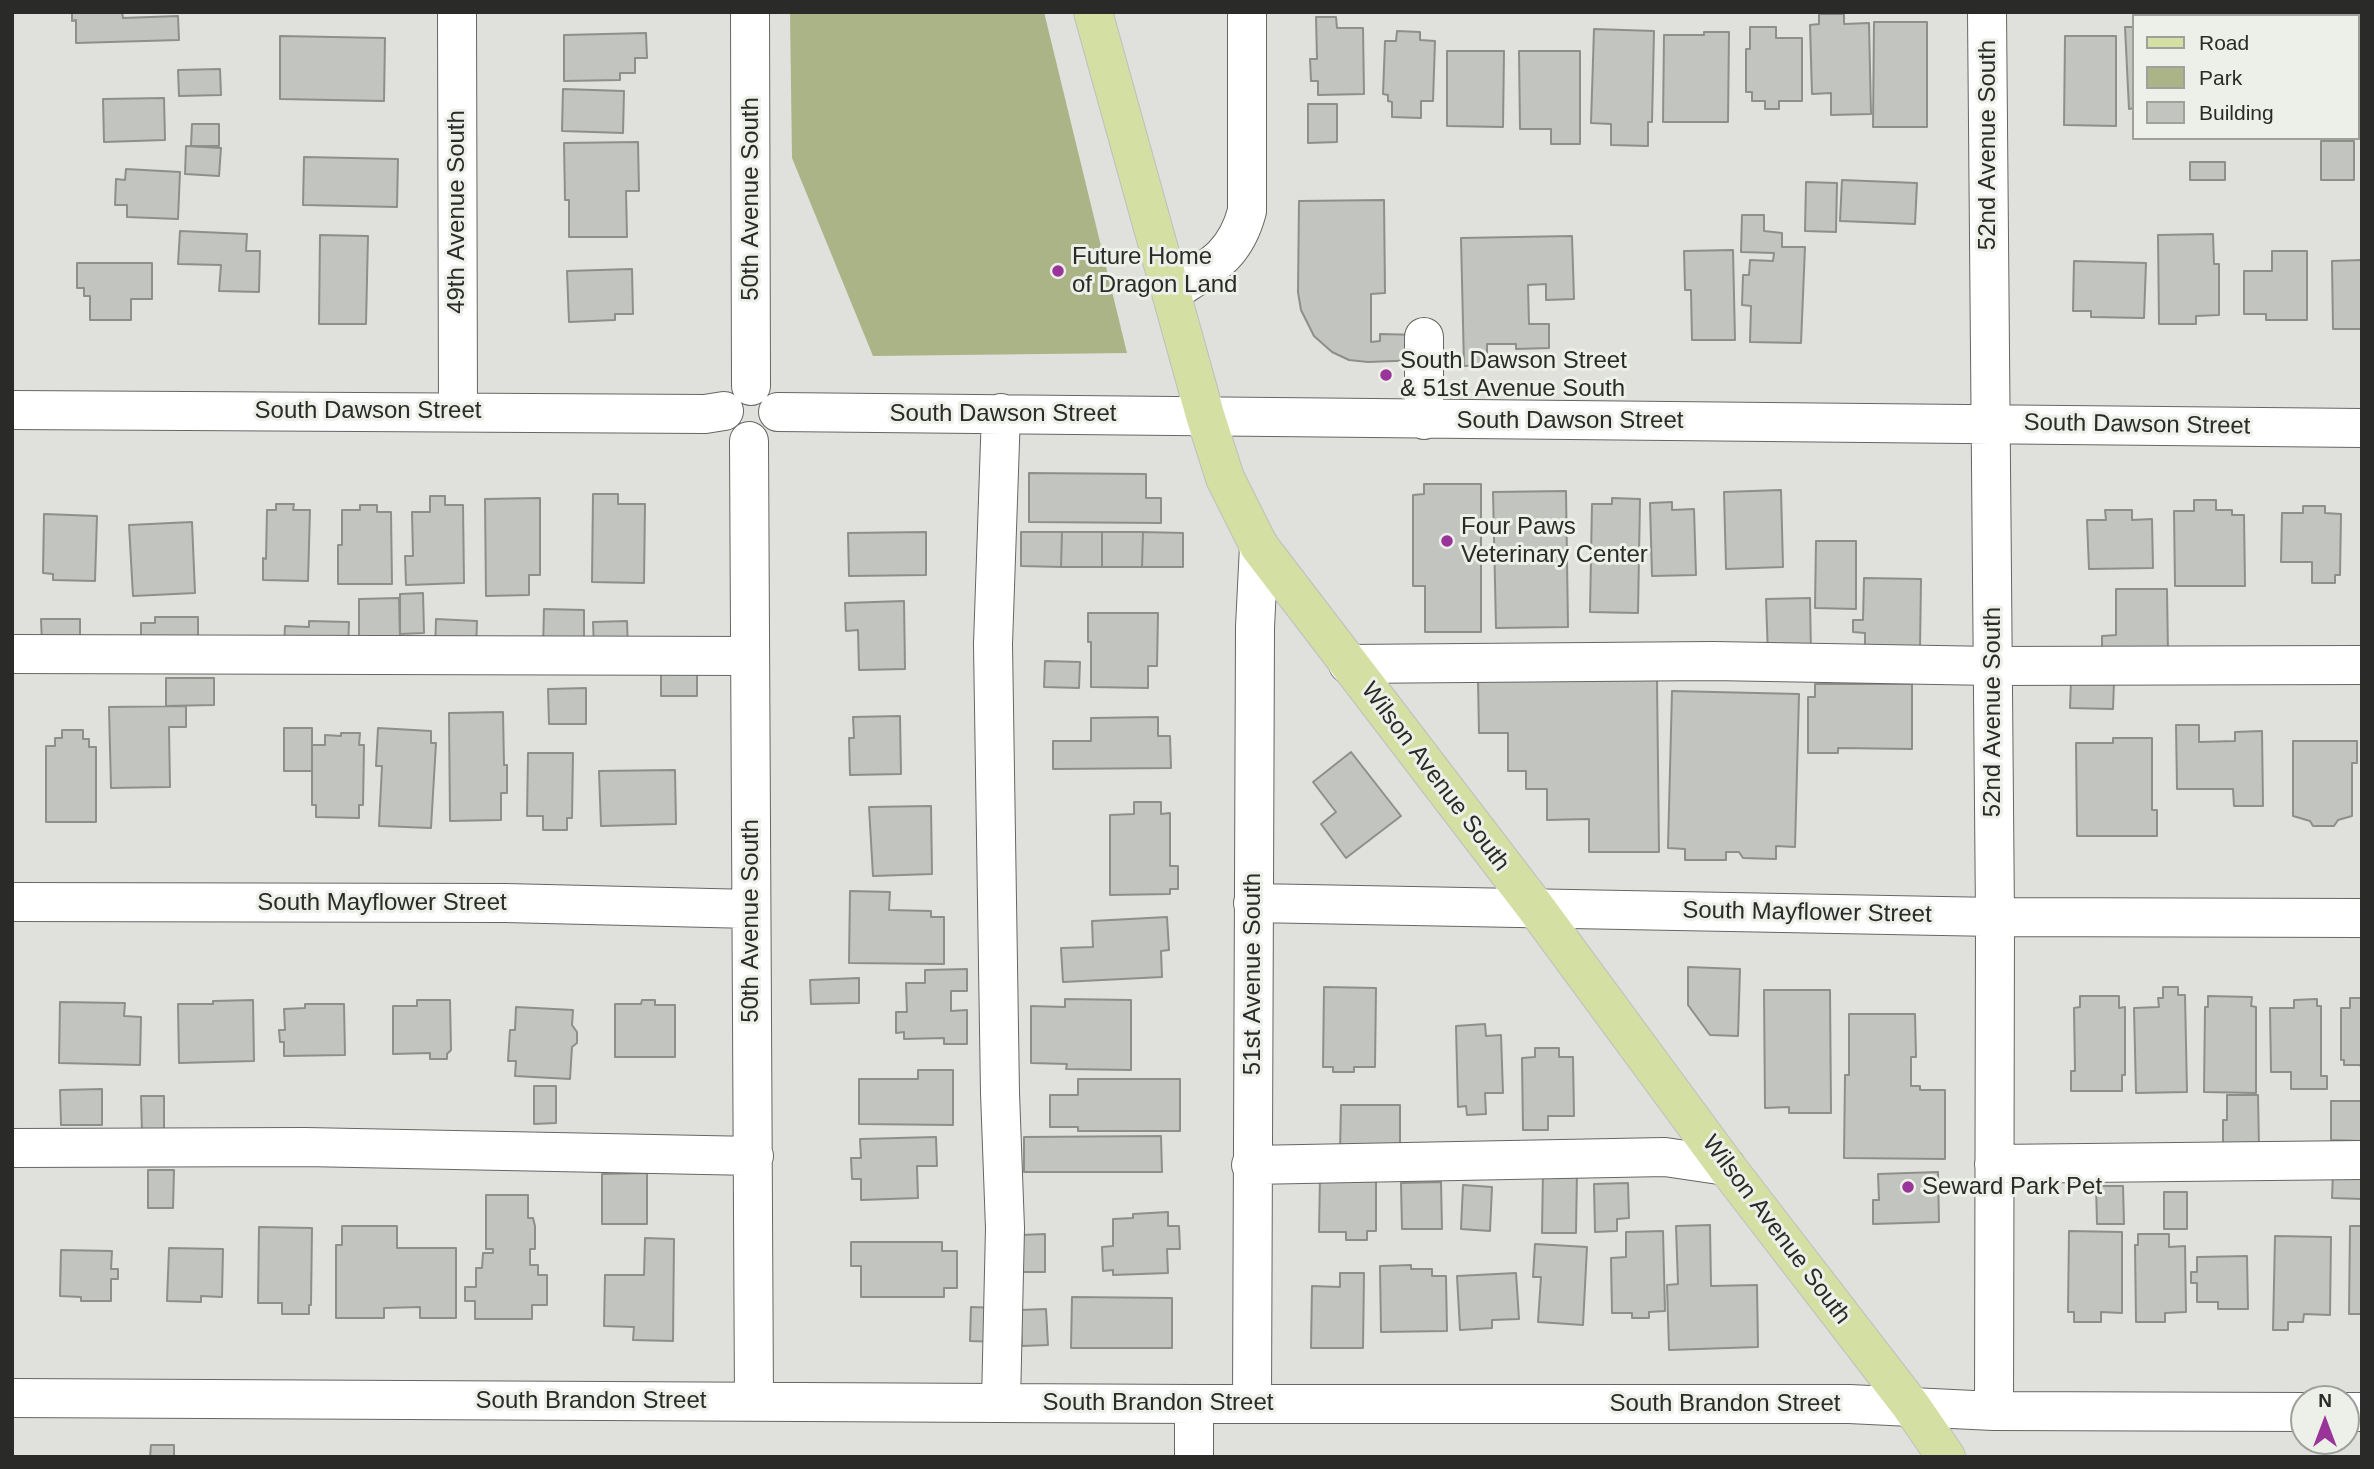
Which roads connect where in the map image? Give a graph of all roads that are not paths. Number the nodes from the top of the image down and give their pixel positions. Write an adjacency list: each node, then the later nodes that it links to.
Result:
1 (457, 12): 10 (street, 49th Avenue South)
2 (750, 12): 8 (street, 50th Avenue South)
3 (1093, 12): 6 (main road, Wilson Avenue South)
4 (1247, 12): 6 (street)
5 (1987, 12): 15 (street, 52nd Avenue South)
6 (1172, 292): 13 (main road, Wilson Avenue South)
7 (1424, 337): 14 (street)
8 (737, 398): 10 (street, South Dawson Street); 11 (street); 17 (street)
9 (12, 410): 10 (street, South Dawson Street)
10 (458, 412)
11 (778, 412): 12 (street, South Dawson Street); 17 (street)
12 (1001, 413): 13 (street, South Dawson Street); 38 (street)
13 (1205, 415): 14 (street, South Dawson Street); 18 (main road, Wilson Avenue South)
14 (1424, 420): 15 (street, South Dawson Street)
15 (1991, 424): 16 (street, South Dawson Street); 23 (street, 52nd Avenue South)
16 (2362, 428)
17 (749, 440): 20 (street, 50th Avenue South)
18 (1259, 546): 21 (main road, Wilson Avenue South); 25 (street, 51st Avenue South)
19 (12, 654): 20 (street)
20 (750, 656): 27 (street, 50th Avenue South)
21 (1348, 664): 23 (street); 26 (main road, Wilson Avenue South)
22 (2362, 665): 23 (street)
23 (1993, 666): 28 (street, 52nd Avenue South)
24 (12, 902): 27 (street, South Mayflower Street)
25 (1253, 903): 26 (street, South Mayflower Street); 34 (street, 51st Avenue South)
26 (1536, 908): 28 (street, South Mayflower Street); 35 (main road, Wilson Avenue South)
27 (751, 909): 31 (street, 50th Avenue South)
28 (1995, 917): 29 (street, South Mayflower Street); 33 (street, 52nd Avenue South)
29 (2362, 918)
30 (12, 1149): 31 (street)
31 (754, 1156): 37 (street, 50th Avenue South)
32 (2362, 1160): 33 (street)
33 (1994, 1164): 42 (street, 52nd Avenue South)
34 (1251, 1165): 35 (street); 39 (street, 51st Avenue South)
35 (1726, 1166): 41 (main road, Wilson Avenue South)
36 (12, 1398): 37 (street, South Brandon Street)
37 (754, 1402): 38 (street, South Brandon Street)
38 (1001, 1402): 40 (street, South Brandon Street)
39 (1252, 1403): 40 (street, South Brandon Street); 41 (street, South Brandon Street)
40 (1194, 1404): 44 (street)
41 (1910, 1406): 42 (street, South Brandon Street); 45 (main road, Wilson Avenue South)
42 (1994, 1411): 43 (street, South Brandon Street)
43 (2290, 1412)
44 (1195, 1457)
45 (1946, 1457)

